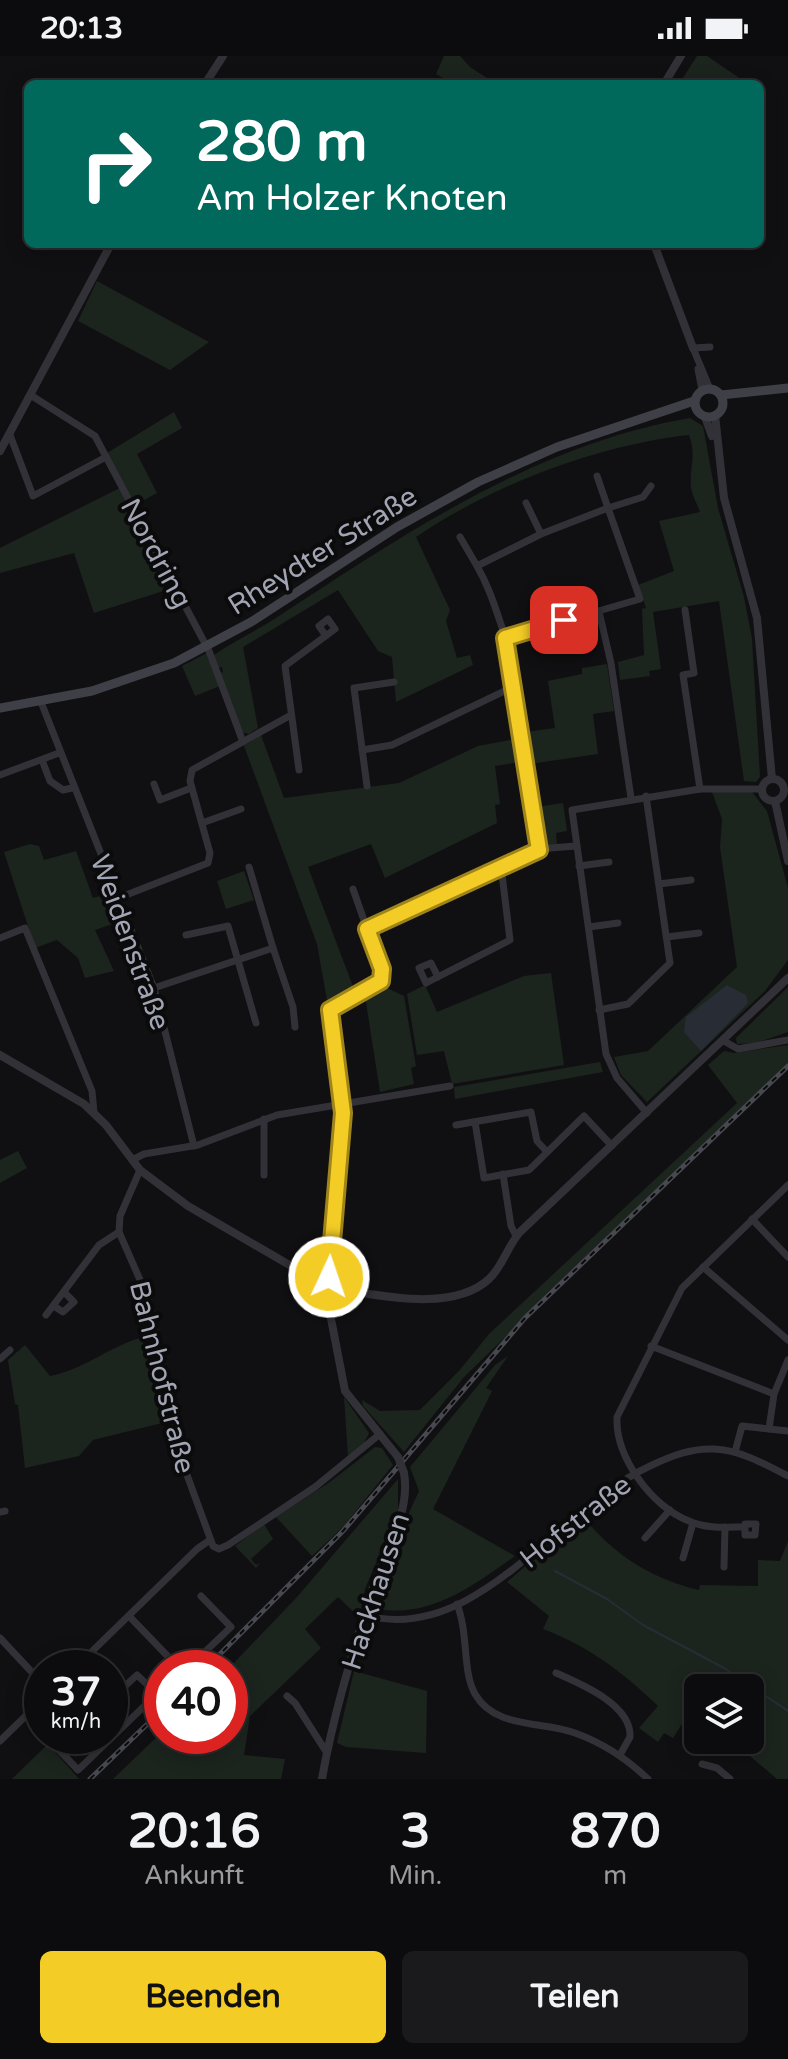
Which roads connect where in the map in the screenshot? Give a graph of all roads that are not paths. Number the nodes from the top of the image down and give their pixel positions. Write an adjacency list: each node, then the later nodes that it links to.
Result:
1 (223, 56): 3 (street)
2 (681, 56): 4 (street)
3 (208, 80)
4 (666, 80)
5 (109, 248): 11 (street)
6 (656, 248): 8 (street)
7 (710, 347): 8 (street)
8 (693, 348): 10 (street)
9 (788, 388): 12 (main road)
10 (706, 389): 12 (main road); 13 (main road)
11 (32, 396): 15 (street); 17 (street, Nordring)
12 (722, 400): 14 (main road)
13 (695, 405): 14 (main road); 29 (main road, Rheydter Straße)
14 (710, 416): 41 (street)
15 (10, 435): 16 (street); 17 (street)
16 (0, 451)
17 (106, 457): 29 (street, Nordring)
18 (597, 476): 21 (street)
19 (651, 486): 21 (street)
20 (526, 503): 22 (street)
21 (608, 508): 22 (street); 26 (street)
22 (541, 534): 24 (street)
23 (460, 537): 24 (street)
24 (477, 566): 28 (street)
25 (685, 610): 46 (street)
26 (599, 612): 28 (street); 49 (street)
27 (326, 636): 34 (street)
28 (505, 638): 31 (street)
29 (207, 647): 32 (main road, Rheydter Straße); 35 (street, Nordring)
30 (394, 682): 36 (street)
31 (515, 686): 36 (street); 54 (street)
32 (41, 702): 33 (main road, Rheydter Straße); 37 (street, Weidenstraße)
33 (0, 708)
34 (291, 715): 35 (street); 39 (street)
35 (243, 742): 45 (street)
36 (362, 750): 43 (street)
37 (59, 753): 38 (street); 44 (street, Weidenstraße)
38 (42, 760): 40 (street); 44 (street, Weidenstraße)
39 (299, 770)
40 (0, 775)
41 (772, 779): 47 (street); 50 (street)
42 (154, 784): 45 (street)
43 (367, 786)
44 (72, 788): 63 (street, Weidenstraße)
45 (191, 788): 52 (street)
46 (700, 789): 47 (street); 48 (street)
47 (762, 789): 50 (street)
48 (646, 796): 49 (street); 61 (street)
49 (631, 798): 53 (street)
50 (775, 801): 55 (street)
51 (241, 809): 52 (street)
52 (202, 823): 63 (street)
53 (576, 846): 54 (street); 58 (street)
54 (539, 850): 57 (street)
55 (788, 861)
56 (609, 862): 58 (street)
57 (501, 866): 66 (street); 73 (street)
58 (579, 866): 65 (street)
59 (249, 867): 71 (street)
60 (691, 880): 61 (street)
61 (659, 884): 69 (street)
62 (353, 889): 66 (street)
63 (121, 897): 75 (street, Weidenstraße)
64 (618, 923): 65 (street)
65 (589, 927): 76 (street)
66 (367, 929): 83 (street)
67 (699, 933): 69 (street)
68 (186, 935): 72 (street)
69 (667, 937): 76 (street)
70 (0, 938): 84 (street)
71 (273, 948): 72 (street); 78 (street)
72 (239, 959): 75 (street); 77 (street)
73 (438, 977)
74 (788, 978): 80 (street)
75 (154, 988): 89 (street, Weidenstraße)
76 (599, 1010): 85 (street)
77 (256, 1023)
78 (295, 1027)
79 (788, 1040): 80 (street)
80 (724, 1041): 85 (street)
81 (0, 1055): 84 (street)
82 (450, 1086): 83 (street)
83 (342, 1103): 86 (street); 102 (street)
84 (94, 1112): 92 (street)
85 (647, 1113): 90 (street)
86 (264, 1119): 89 (street); 95 (street)
87 (475, 1122): 88 (street); 91 (street); 94 (street)
88 (456, 1125)
89 (194, 1146): 92 (street)
90 (612, 1146): 91 (street); 99 (street)
91 (547, 1152): 94 (street)
92 (132, 1160): 93 (street)
93 (140, 1170): 98 (street); 103 (street)
94 (503, 1174): 99 (street)
95 (264, 1175)
96 (788, 1185): 97 (street)
97 (752, 1219): 100 (street); 101 (street)
98 (119, 1232): 106 (street); 124 (street, Bahnhofstraße)
99 (516, 1236): 104 (street)
100 (788, 1257)
101 (703, 1267): 107 (street); 108 (street)
102 (327, 1276): 103 (street); 104 (street)
103 (317, 1281): 105 (street)
104 (337, 1289): 105 (street)
105 (327, 1298): 115 (street, Hackhausen)
106 (46, 1315)
107 (788, 1340)
108 (651, 1346): 112 (street); 117 (street)
109 (10, 1350): 110 (street)
110 (0, 1359)
111 (788, 1360): 112 (street)
112 (774, 1394): 113 (street)
113 (769, 1429): 114 (street); 116 (street)
114 (788, 1431)
115 (380, 1434): 124 (street); 129 (street, Hackhausen, bridge)
116 (735, 1452): 117 (street, Hofstraße); 118 (street, Hofstraße)
117 (635, 1473): 119 (street); 128 (street, Hofstraße)
118 (788, 1476)
119 (670, 1510): 120 (street); 123 (street)
120 (693, 1523): 121 (street); 125 (street)
121 (725, 1527): 122 (street); 126 (street)
122 (745, 1527)
123 (645, 1538)
124 (210, 1540): 130 (street)
125 (683, 1558)
126 (724, 1567)
127 (201, 1596): 134 (street)
128 (457, 1604): 129 (street, Hofstraße); 147 (street)
129 (365, 1615): 144 (street, Hackhausen)
130 (129, 1616): 132 (street); 133 (street)
131 (0, 1638): 135 (street)
132 (94, 1650)
133 (162, 1650)
134 (207, 1650)
135 (24, 1664)
136 (556, 1673): 147 (street)
137 (144, 1680): 138 (street)
138 (128, 1683)
139 (287, 1696): 144 (street)
140 (144, 1706): 142 (street)
141 (24, 1717): 143 (street)
142 (128, 1721)
143 (0, 1741)
144 (327, 1753): 149 (street, Hackhausen)
145 (63, 1754): 146 (street)
146 (94, 1754)
147 (620, 1755): 150 (street)
148 (702, 1764): 151 (street)
149 (322, 1779)
150 (648, 1779)
151 (730, 1779)

